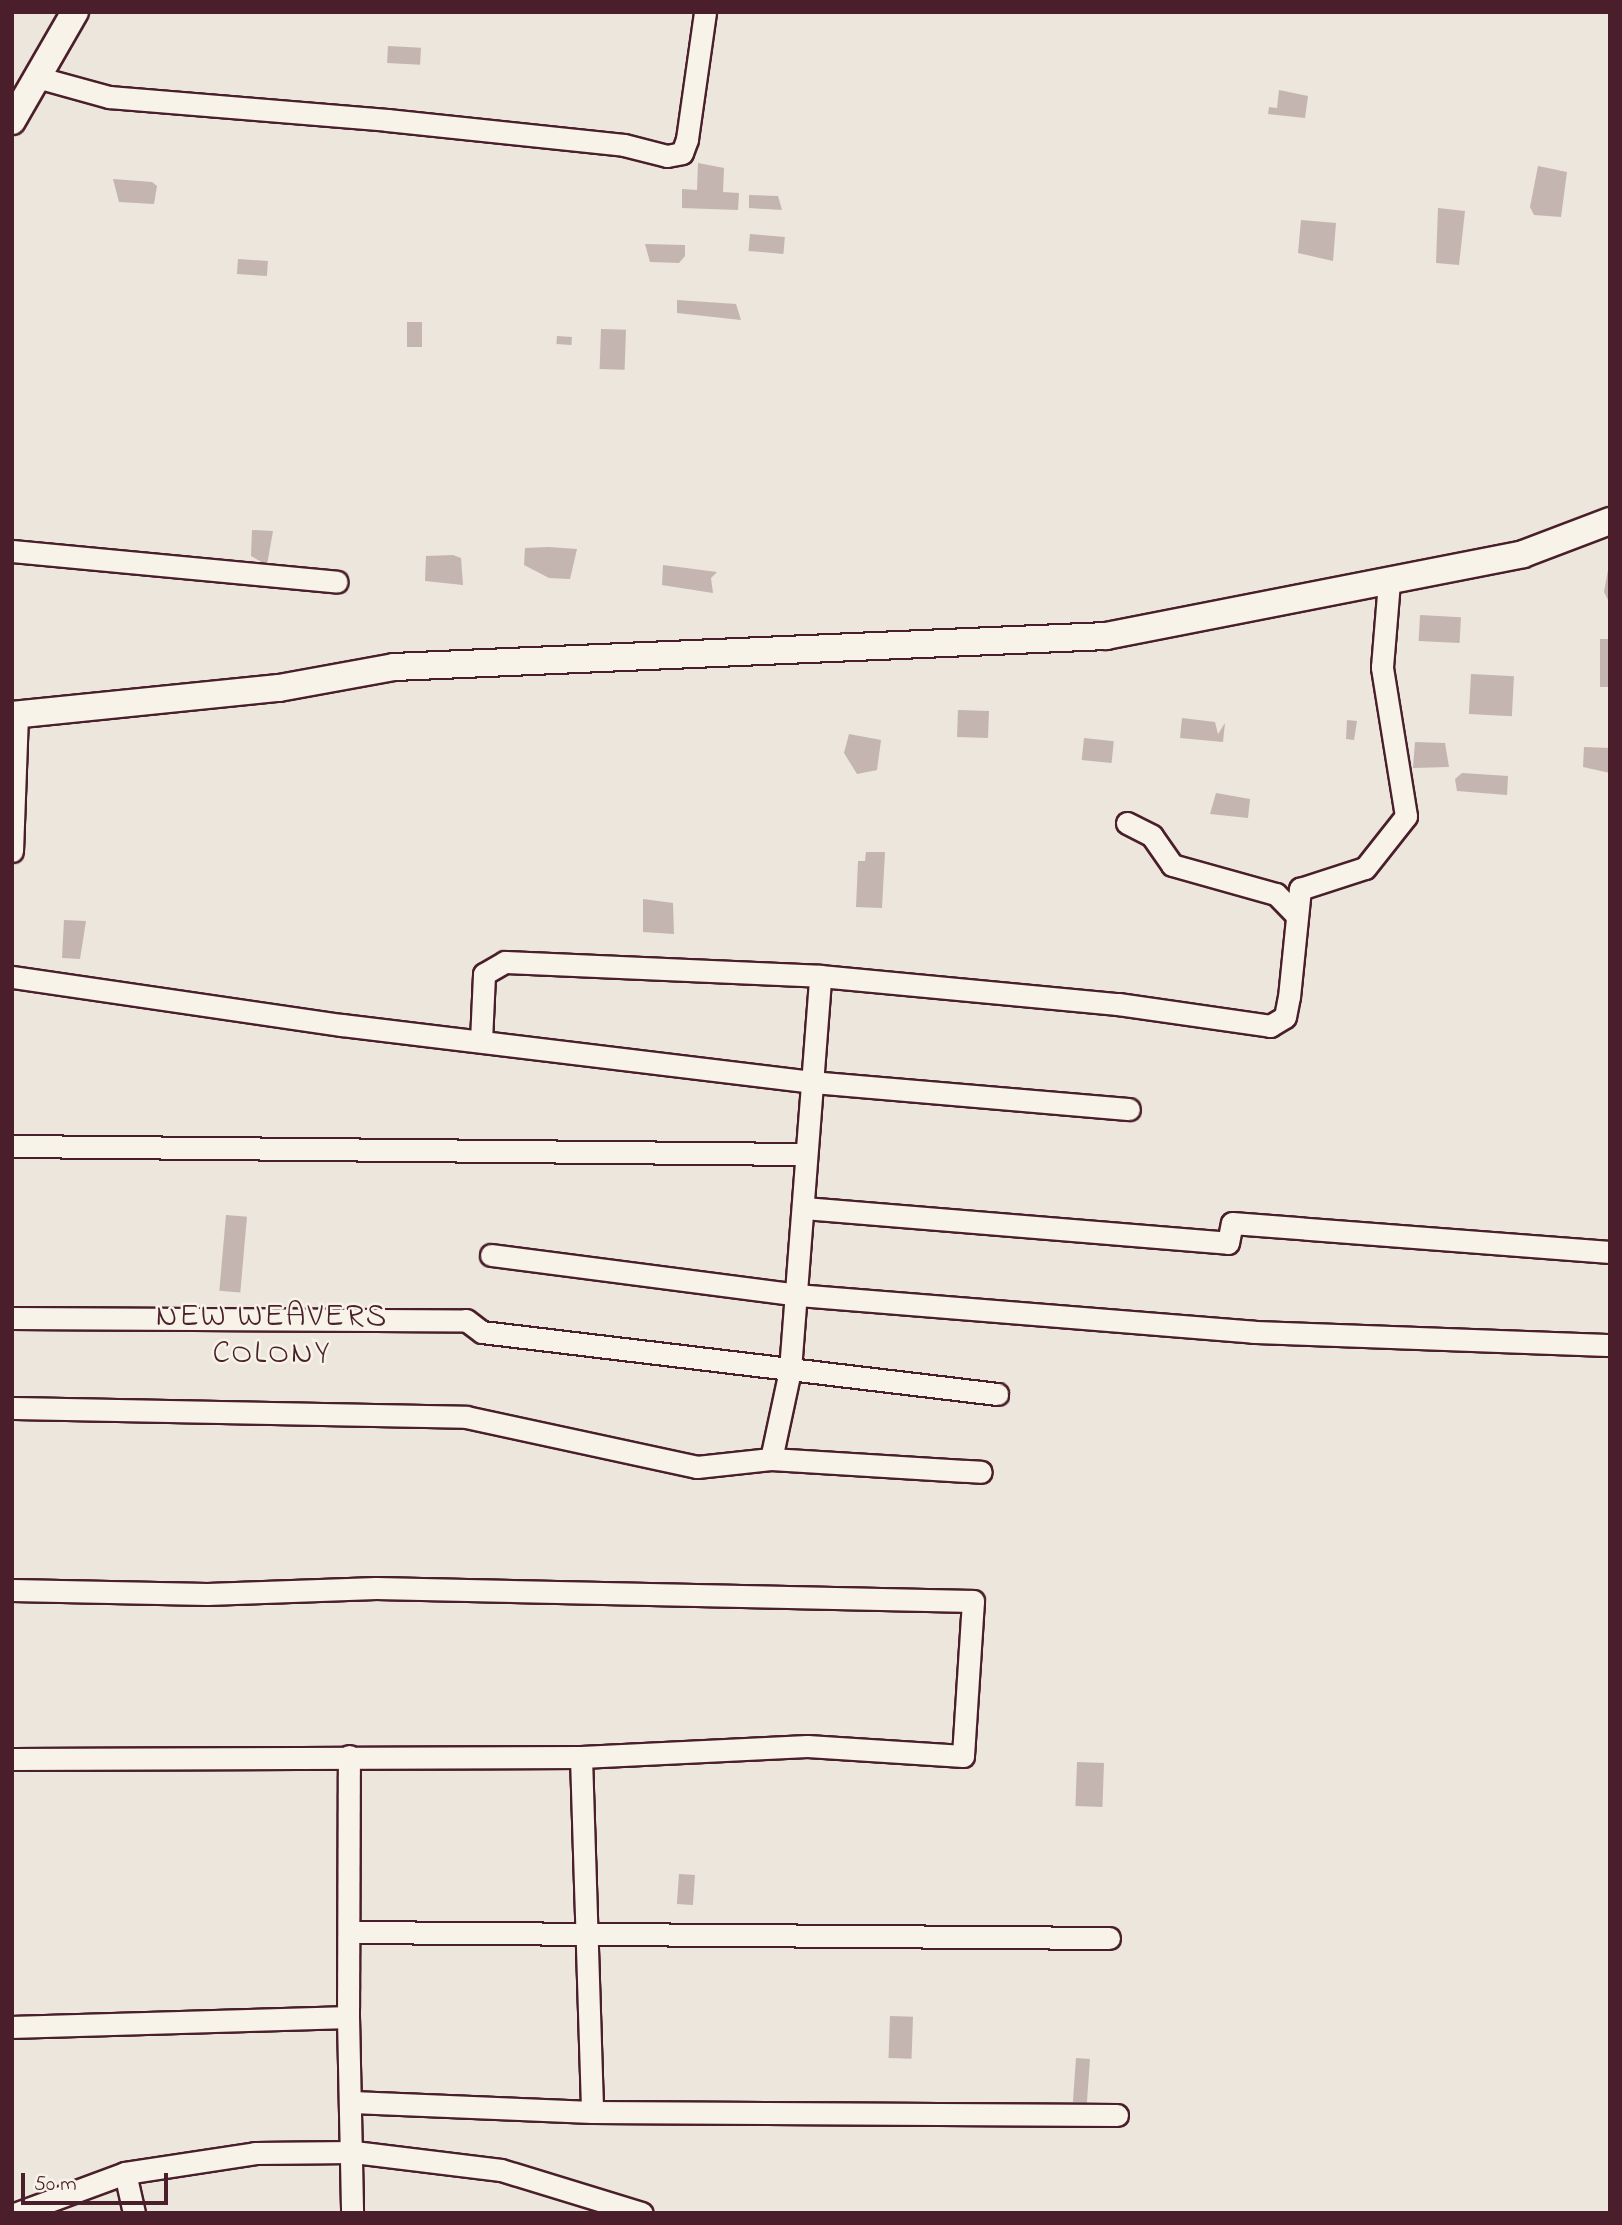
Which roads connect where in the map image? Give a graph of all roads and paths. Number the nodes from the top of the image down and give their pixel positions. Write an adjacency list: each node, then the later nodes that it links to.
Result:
1 (75, 12): 3 (main road)
2 (705, 12): 3 (street)
3 (40, 78): 4 (main road)
4 (12, 121)
5 (1610, 521): 8 (main road)
6 (12, 551): 7 (street)
7 (337, 582)
8 (1389, 582): 9 (main road); 12 (street)
9 (15, 715): 11 (street)
10 (1127, 823): 12 (street)
11 (12, 851)
12 (1297, 916): 14 (street)
13 (12, 976): 15 (street)
14 (820, 976): 15 (street); 16 (street)
15 (481, 1041): 16 (street)
16 (812, 1082): 17 (street); 19 (street)
17 (1129, 1109)
18 (12, 1146): 19 (street)
19 (806, 1154): 20 (street)
20 (804, 1208): 21 (street); 23 (street)
21 (1610, 1252)
22 (491, 1255): 23 (street)
23 (797, 1295): 25 (street); 26 (street)
24 (12, 1318): 26 (street)
25 (1610, 1345)
26 (790, 1370): 27 (street); 29 (street)
27 (997, 1394)
28 (12, 1408): 29 (street)
29 (771, 1459): 30 (street)
30 (981, 1472)
31 (12, 1590): 33 (street)
32 (349, 1756): 33 (street); 34 (street); 35 (street)
33 (581, 1758): 36 (street)
34 (12, 1759)
35 (349, 1932): 36 (street); 38 (street)
36 (590, 1933): 37 (street); 41 (street)
37 (1109, 1938)
38 (348, 2017): 39 (street); 40 (street)
39 (12, 2028)
40 (352, 2102): 41 (street); 43 (street)
41 (592, 2112): 42 (street)
42 (1116, 2115)
43 (354, 2152): 44 (street); 47 (street); 48 (street)
44 (125, 2173): 45 (street); 46 (street)
45 (21, 2211)
46 (134, 2213)
47 (352, 2213)
48 (642, 2213)

